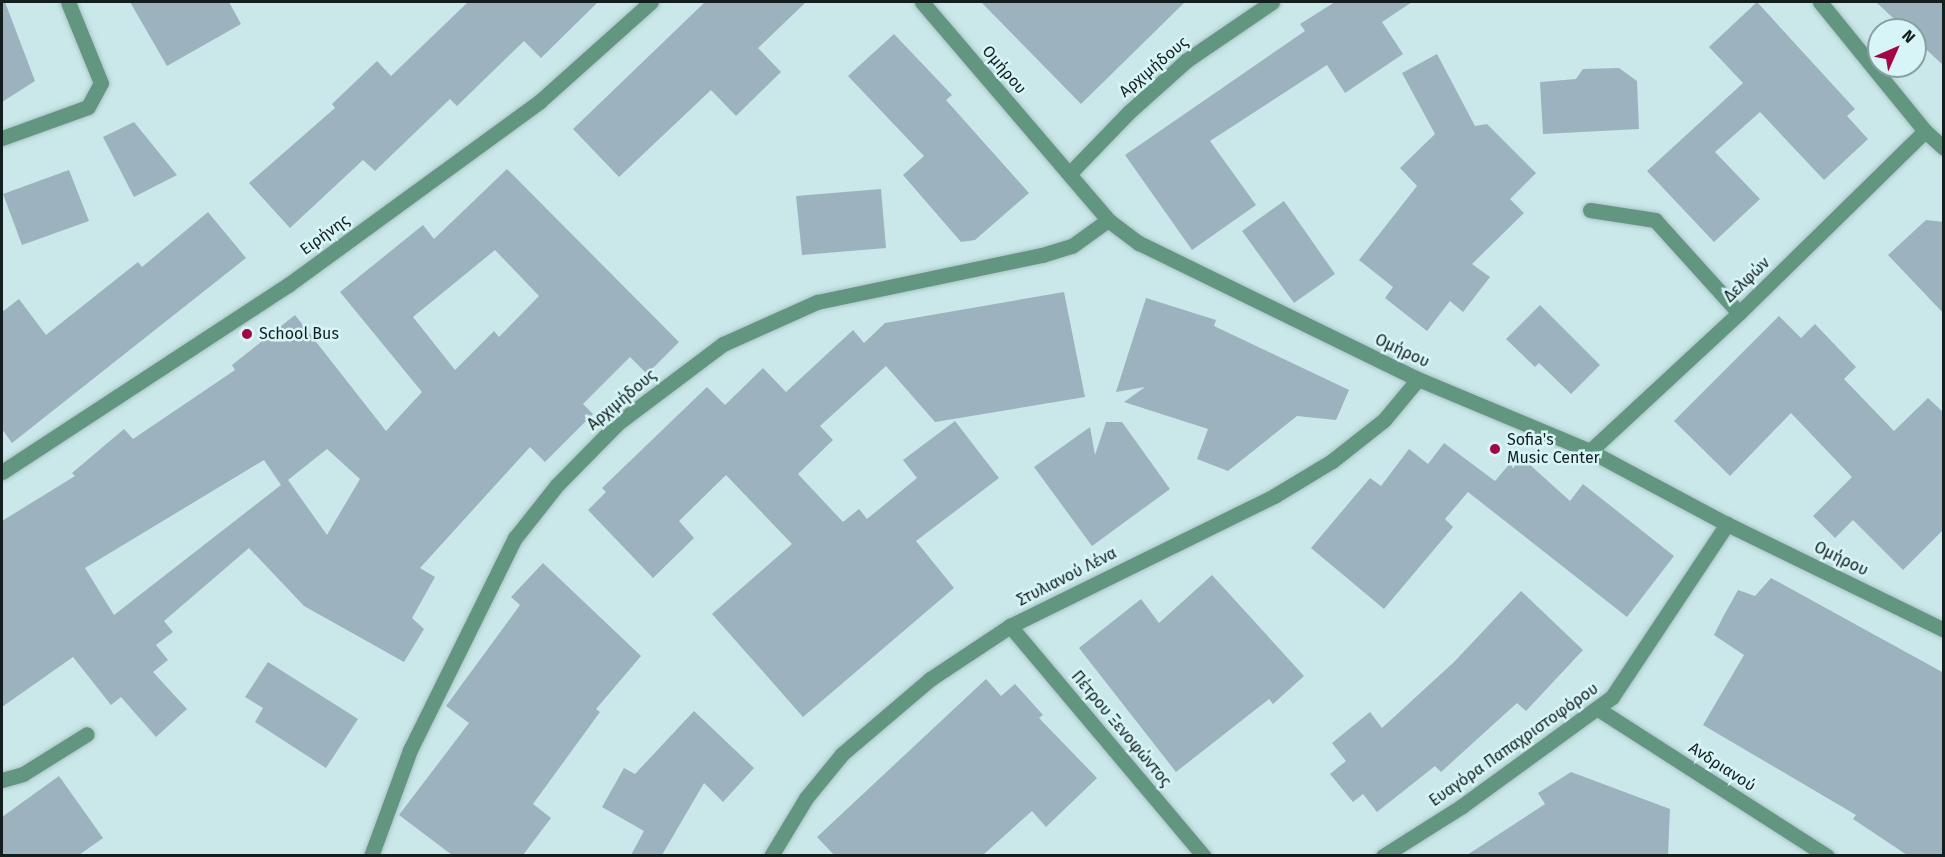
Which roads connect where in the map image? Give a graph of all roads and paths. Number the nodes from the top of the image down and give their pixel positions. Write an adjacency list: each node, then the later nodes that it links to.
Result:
1 (68, 2): 7 (street)
2 (651, 2): 15 (street, Ειρήνης)
3 (922, 2): 9 (street, Ομήρου)
4 (1272, 2): 9 (street, Αρχιμήδους)
5 (1820, 2): 6 (street)
6 (1924, 131): 8 (street); 12 (street, Δελφών)
7 (2, 138)
8 (1944, 148)
9 (1070, 173): 11 (street, Ομήρου)
10 (1590, 210): 12 (street)
11 (1108, 220): 13 (street, Ομήρου); 22 (street, Αρχιμήδους)
12 (1739, 313): 14 (street, Δελφών)
13 (1418, 379): 14 (street, Ομήρου); 17 (street, Στυλιανού Λένα)
14 (1590, 451): 16 (street, Ομήρου)
15 (2, 472)
16 (1727, 524): 18 (street, Ομήρου); 19 (street, Ευαγόρα Παπαχριστοφόρου)
17 (1010, 626): 23 (street, Στυλιανού Λένα); 24 (street, Πέτρου Ξενοφώντος)
18 (1944, 630)
19 (1598, 709): 25 (street, Ευαγόρα Παπαχριστοφόρου); 26 (street, Ανδριανού)
20 (87, 734): 21 (street)
21 (2, 780)
22 (371, 855)
23 (771, 855)
24 (1204, 855)
25 (1383, 855)
26 (1827, 855)

